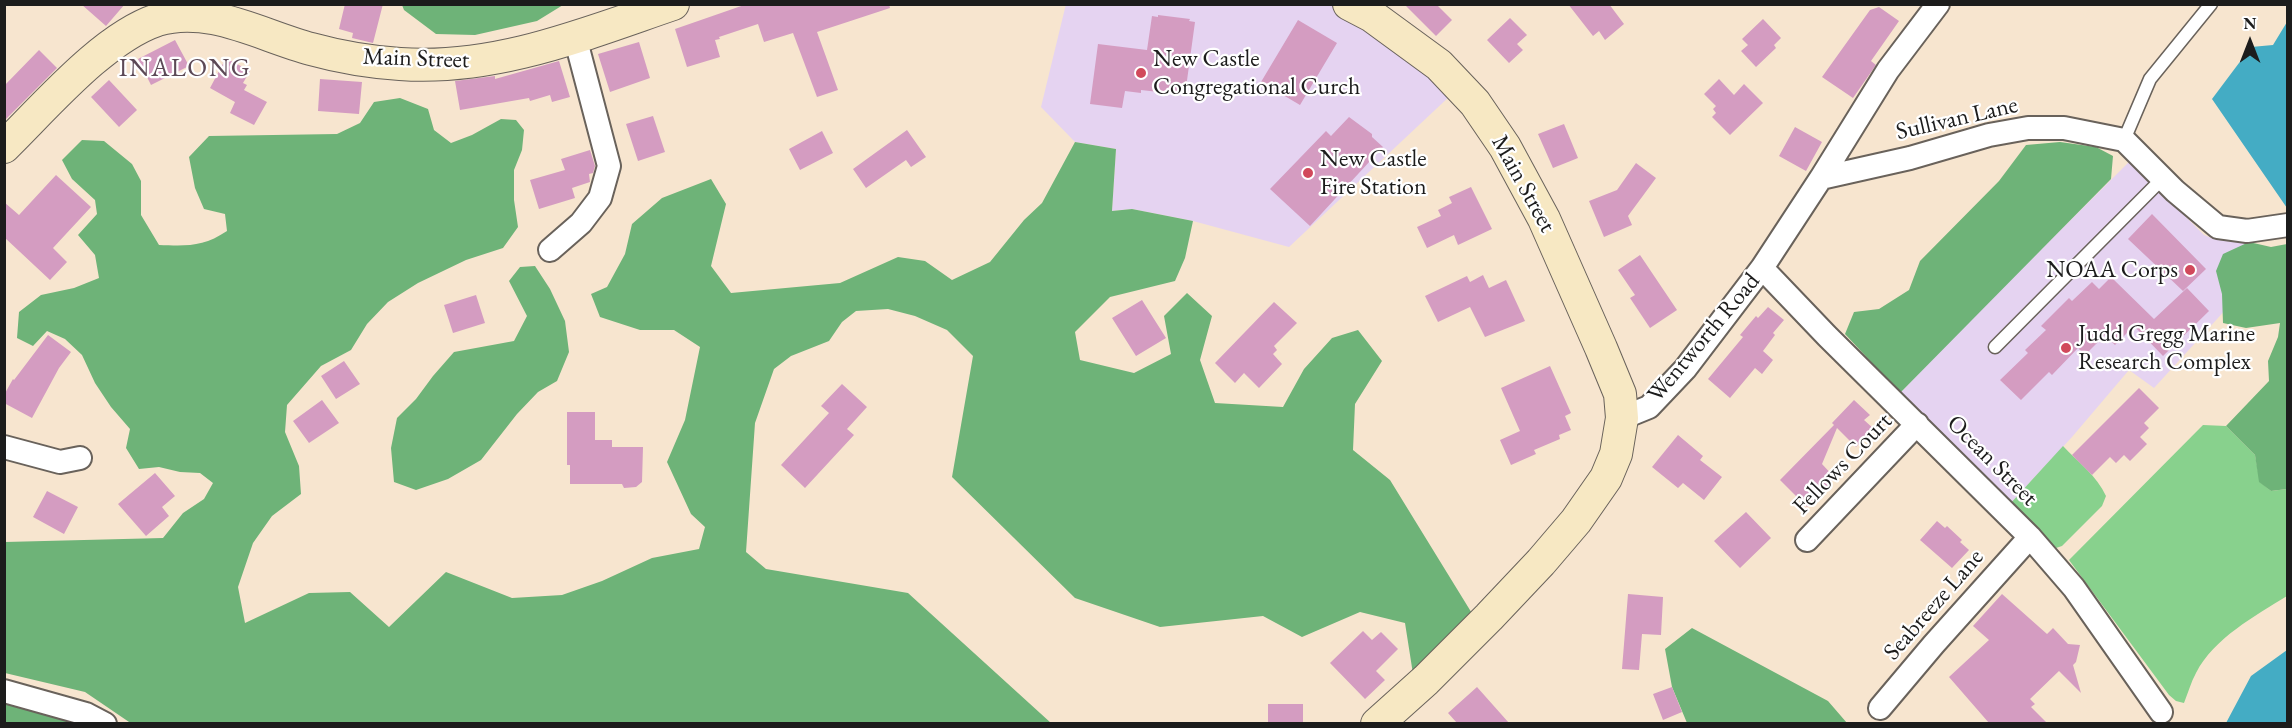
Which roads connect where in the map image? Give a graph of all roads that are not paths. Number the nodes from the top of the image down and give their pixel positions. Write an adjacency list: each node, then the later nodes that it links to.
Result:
1 (673, 4): 6 (main road, Main Street)
2 (1938, 4): 9 (street, Wentworth Road)
3 (2211, 4): 7 (lane)
4 (1367, 8): 15 (main road, Main Street)
5 (156, 12): 6 (main road, Main Street); 8 (main road, Main Street)
6 (575, 37): 12 (street)
7 (2124, 140): 9 (street, Sullivan Lane); 10 (street)
8 (4, 147)
9 (1821, 178): 13 (street, Wentworth Road)
10 (2162, 179): 11 (street); 14 (lane)
11 (2288, 225)
12 (550, 250)
13 (1762, 268): 15 (street, Wentworth Road); 16 (street, Ocean Street)
14 (1995, 347)
15 (1622, 418): 25 (main road, Wentworth Road)
16 (1917, 424): 19 (street, Ocean Street); 20 (street, Fellows Court)
17 (4, 447): 18 (street)
18 (80, 458)
19 (2030, 537): 22 (street, Seabreeze Lane); 23 (street, Ocean Street)
20 (1807, 540)
21 (4, 691): 24 (street)
22 (1880, 708)
23 (2161, 712)
24 (105, 723)
25 (1377, 723)

